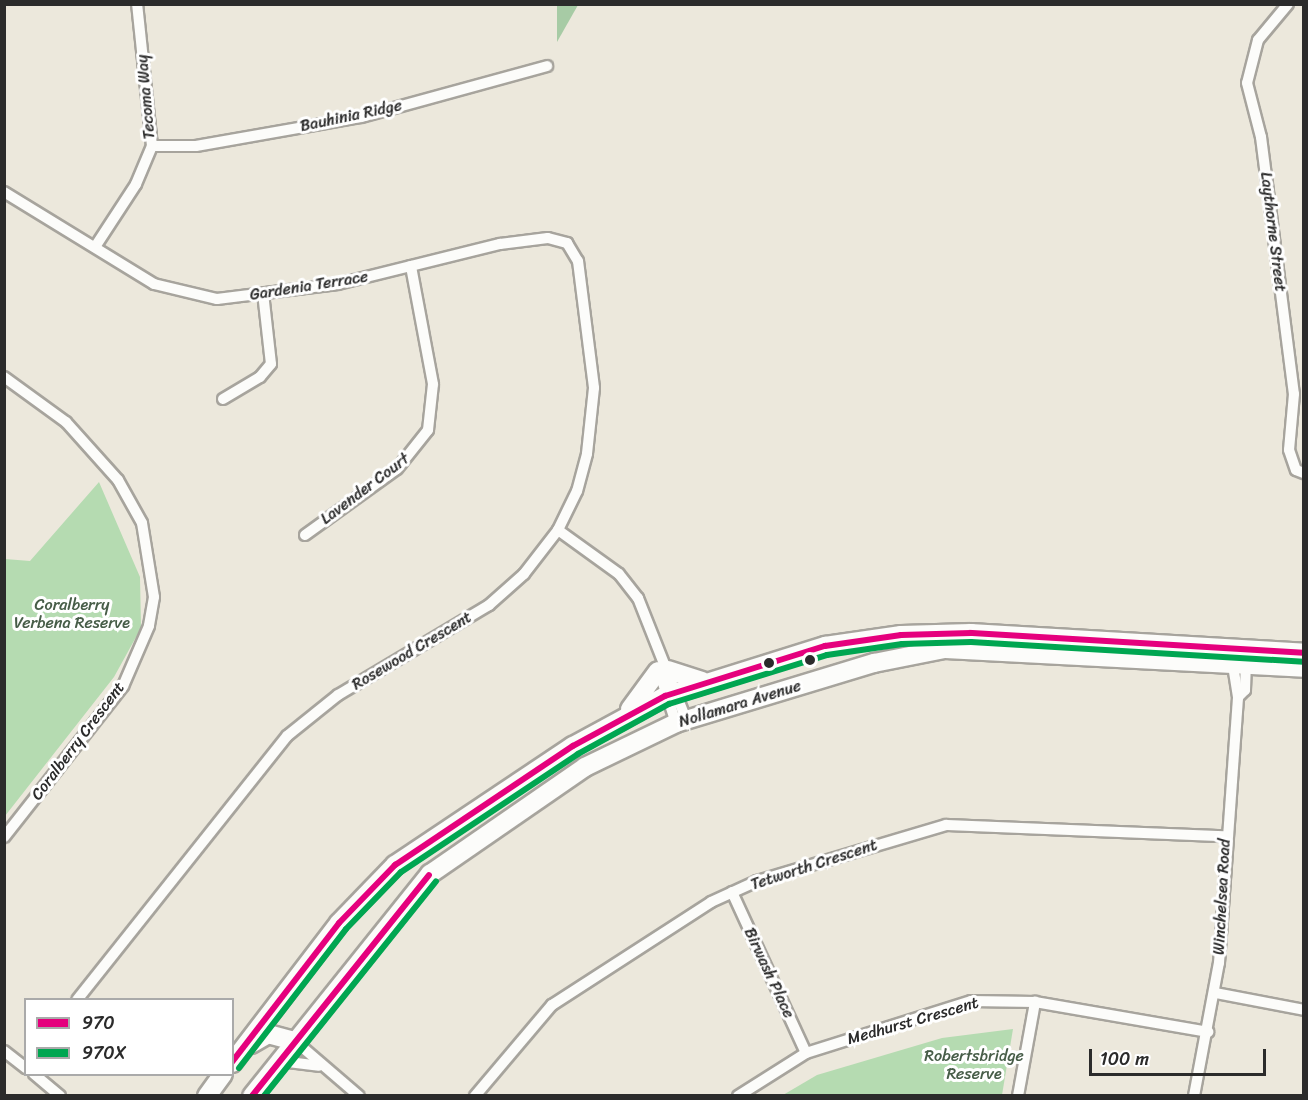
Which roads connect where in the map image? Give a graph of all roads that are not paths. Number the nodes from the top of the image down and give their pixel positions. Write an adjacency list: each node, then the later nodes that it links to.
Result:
1 (138, 4): 4 (street, Tecoma Way)
2 (1287, 4): 12 (street, Laythorne Street)
3 (547, 66): 4 (street, Bauhinia Ridge)
4 (152, 146): 7 (street, Tecoma Way)
5 (4, 192): 7 (street, Gardenia Terrace)
6 (567, 243): 8 (street, Gardenia Terrace); 13 (street, Rosewood Crescent)
7 (95, 247): 9 (street, Gardenia Terrace)
8 (411, 266): 9 (street, Gardenia Terrace); 14 (street, Lavender Court)
9 (263, 293): 11 (street)
10 (4, 377): 26 (street, Coralberry Crescent)
11 (223, 399)
12 (1300, 471)
13 (558, 530): 19 (street); 29 (street, Rosewood Crescent)
14 (306, 535)
15 (813, 649): 17 (main road, Nollamara Avenue); 18 (main road); 21 (main road, Nollamara Avenue)
16 (1304, 652): 17 (main road, Nollamara Avenue)
17 (1239, 657): 18 (main road, Nollamara Avenue); 20 (main road, Nollamara Avenue); 25 (street, Winchelsea Road)
18 (874, 663): 23 (main road, Nollamara Avenue)
19 (662, 667): 21 (main road); 22 (street); 24 (main road)
20 (1304, 668)
21 (706, 682): 22 (main road, Nollamara Avenue)
22 (670, 694): 23 (street); 24 (main road, Nollamara Avenue)
23 (681, 721): 33 (main road, Nollamara Avenue)
24 (616, 723): 36 (main road, Nollamara Avenue)
25 (1225, 836): 27 (street, Tetworth Crescent); 28 (street, Winchelsea Road)
26 (4, 837)
27 (732, 892): 35 (street, Birwash Place); 46 (street, Tetworth Crescent)
28 (1216, 993): 31 (street); 32 (street, Winchelsea Road)
29 (78, 998)
30 (1035, 1002): 32 (street, Medhurst Crescent); 35 (street, Medhurst Crescent); 48 (street)
31 (1304, 1010)
32 (1208, 1032): 49 (street, Winchelsea Road)
33 (295, 1041): 36 (main road); 37 (main road, Nollamara Avenue); 39 (street)
34 (4, 1051): 38 (street)
35 (806, 1053): 47 (street, Medhurst Crescent)
36 (238, 1056)
37 (280, 1061): 39 (street); 44 (main road, Nollamara Avenue)
38 (24, 1066)
39 (325, 1068): 45 (street)
40 (36, 1076): 42 (street)
41 (222, 1076): 43 (main road)
42 (60, 1095)
43 (207, 1095)
44 (252, 1095)
45 (359, 1095)
46 (476, 1095)
47 (738, 1095)
48 (1018, 1095)
49 (1194, 1095)

